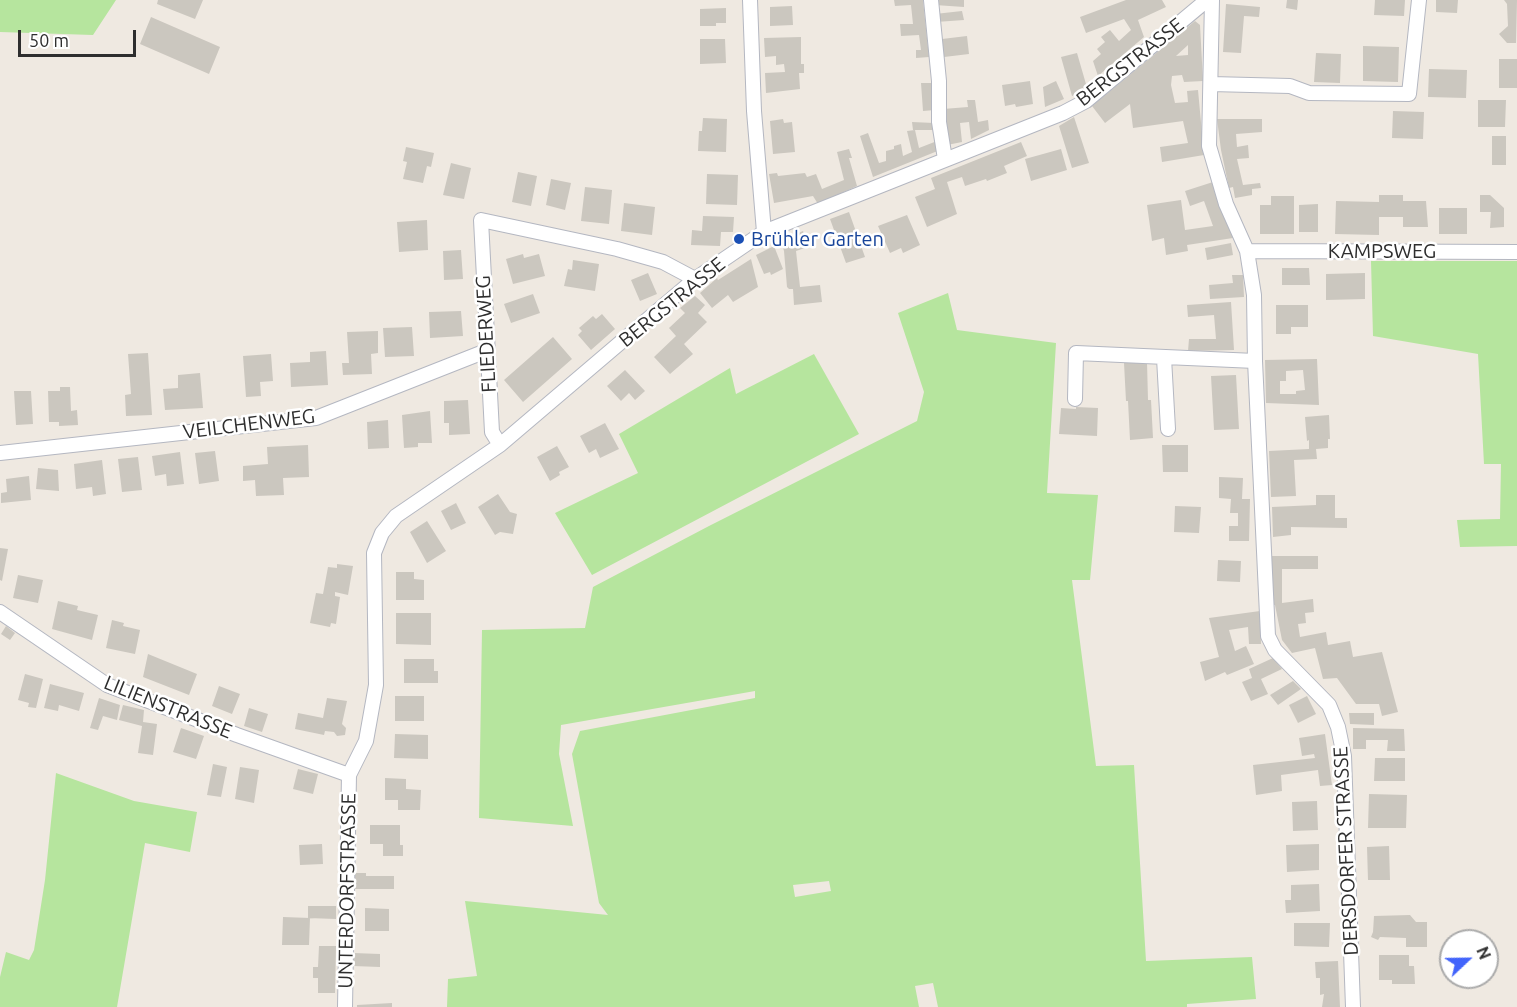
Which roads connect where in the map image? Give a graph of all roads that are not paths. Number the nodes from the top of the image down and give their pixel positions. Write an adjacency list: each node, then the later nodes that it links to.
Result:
1 (750, 0): 7 (street)
2 (931, 0): 6 (street)
3 (1210, 0): 5 (street, DERSDORFER STRASSE); 6 (street, BERGSTRASSE)
4 (1419, 0): 5 (street)
5 (1211, 84): 8 (street, DERSDORFER STRASSE)
6 (945, 159): 7 (street, BERGSTRASSE)
7 (765, 232): 10 (street, BERGSTRASSE)
8 (1247, 251): 9 (street, KAMPSWEG); 13 (street, DERSDORFER STRASSE)
9 (1517, 252)
10 (695, 279): 11 (street, FLIEDERWEG); 16 (street, BERGSTRASSE)
11 (486, 351): 16 (street, FLIEDERWEG); 17 (street, VEILCHENWEG)
12 (1164, 357): 13 (street); 14 (street); 15 (street)
13 (1255, 362): 21 (street, DERSDORFER STRASSE)
14 (1075, 399)
15 (1168, 429)
16 (500, 445): 19 (street, BERGSTRASSE)
17 (0, 453)
18 (0, 612): 19 (street, LILIENSTRASSE)
19 (349, 775): 20 (street, UNTERDORFSTRASSE)
20 (345, 1007)
21 (1353, 1007)

